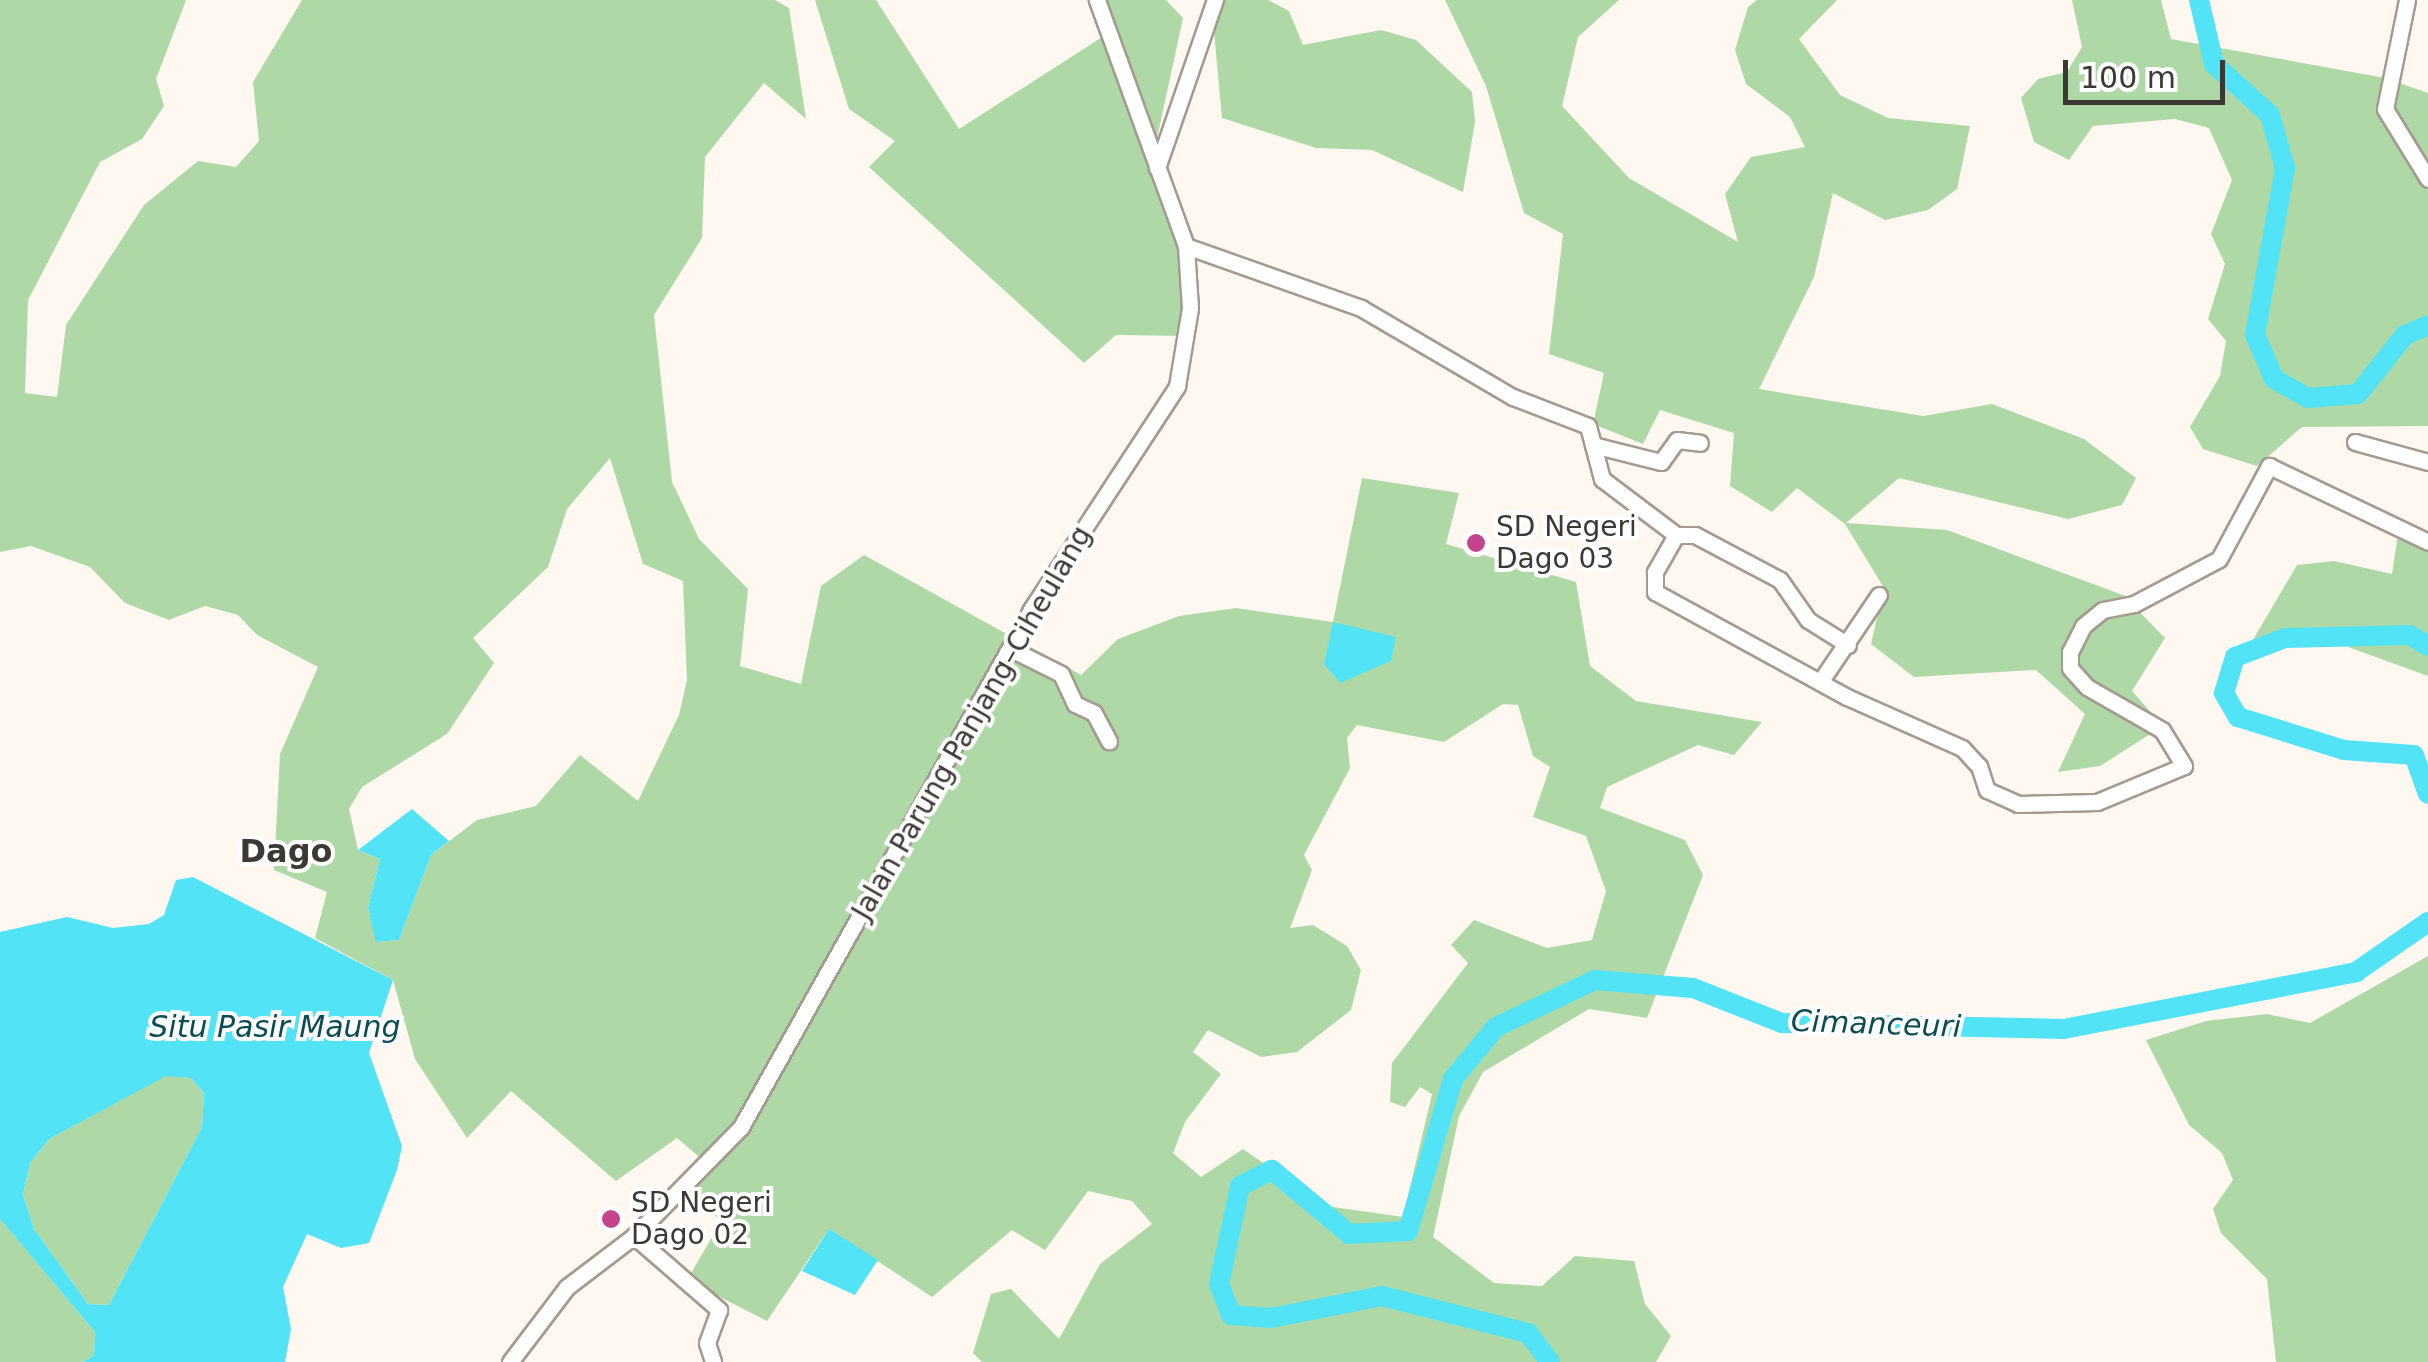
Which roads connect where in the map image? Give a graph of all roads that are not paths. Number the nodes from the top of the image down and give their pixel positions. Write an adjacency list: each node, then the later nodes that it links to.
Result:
1 (1097, 0): 4 (street, Jalan Parung Panjang–Ciheulang)
2 (1215, 0): 4 (street)
3 (2407, 0): 5 (street)
4 (1157, 168): 6 (street, Jalan Parung Panjang–Ciheulang)
5 (2428, 179)
6 (1186, 246): 9 (street); 15 (street, Jalan Parung Panjang–Ciheulang)
7 (2355, 442): 10 (street)
8 (1700, 443): 9 (street)
9 (1593, 445): 11 (street)
10 (2428, 462)
11 (1676, 535): 14 (street); 16 (street)
12 (2428, 542): 16 (street)
13 (1878, 595): 14 (street)
14 (1848, 645): 16 (street)
15 (1011, 649): 17 (street); 18 (street, Jalan Parung Panjang–Ciheulang)
16 (1820, 682)
17 (1109, 741)
18 (634, 1236): 19 (street, Jalan Parung Panjang–Ciheulang); 20 (street)
19 (510, 1362)
20 (714, 1362)

